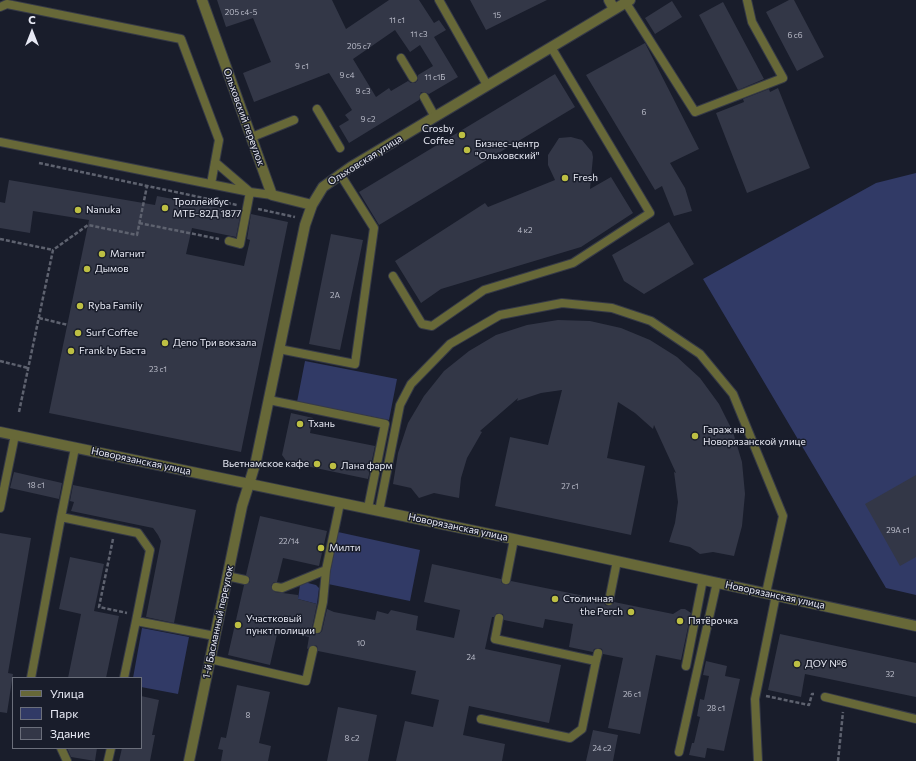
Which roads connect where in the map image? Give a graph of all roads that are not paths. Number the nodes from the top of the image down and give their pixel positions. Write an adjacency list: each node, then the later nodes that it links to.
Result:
1 (202, 0): 16 (street, Ольховский переулок)
2 (439, 0): 11 (lane)
3 (609, 0): 7 (street)
4 (747, 0): 5 (lane)
5 (628, 1): 7 (street, Ольховская улица)
6 (0, 7): 19 (lane)
7 (614, 9): 8 (street, Ольховская улица)
8 (551, 47): 11 (street, Ольховская улица); 26 (lane)
9 (401, 58): 10 (lane)
10 (413, 78)
11 (487, 85): 14 (street, Ольховская улица)
12 (424, 97): 14 (lane)
13 (317, 109): 18 (lane)
14 (435, 117): 20 (street, Ольховская улица)
15 (294, 120): 16 (lane)
16 (252, 137): 23 (street, Ольховский переулок)
17 (0, 142): 21 (lane)
18 (340, 148)
19 (215, 162): 21 (lane); 22 (lane)
20 (340, 174): 24 (street, Ольховская улица); 27 (lane)
21 (210, 184): 22 (lane)
22 (250, 192): 23 (lane); 25 (lane)
23 (272, 195): 24 (street)
24 (312, 204): 27 (street, Ольховская улица)
25 (228, 241)
26 (393, 276)
27 (279, 349): 28 (street, Ольховская улица)
28 (269, 400): 32 (street, Ольховская улица); 35 (lane)
29 (0, 432): 30 (street, Новорязанская улица)
30 (15, 435): 31 (street, Новорязанская улица); 34 (lane)
31 (75, 448): 32 (street, Новорязанская улица); 37 (lane)
32 (249, 484): 33 (street, Новорязанская улица); 41 (street, 1-й Басманный переулок)
33 (340, 503): 35 (street, Новорязанская улица); 40 (lane)
34 (0, 508)
35 (368, 508): 36 (street, Новорязанская улица)
36 (379, 511): 38 (street, Новорязанская улица); 47 (lane)
37 (61, 517): 50 (lane); 58 (lane)
38 (514, 539): 39 (street, Новорязанская улица); 44 (lane)
39 (617, 561): 42 (street, Новорязанская улица); 49 (lane)
40 (326, 570): 46 (lane); 53 (lane)
41 (228, 576): 43 (lane); 54 (street, 1-й Басманный переулок)
42 (703, 579): 45 (street, Новорязанская улица); 57 (lane)
43 (245, 580)
44 (506, 580)
45 (717, 582): 47 (street, Новорязанская улица); 65 (lane)
46 (276, 587)
47 (766, 593): 48 (street, Новорязанская улица)
48 (776, 595): 52 (street, Новорязанская улица); 69 (lane)
49 (609, 601)
50 (136, 618): 54 (lane); 59 (lane)
51 (498, 618): 61 (lane)
52 (916, 626)
53 (317, 629)
54 (215, 636): 56 (street, 1-й Басманный переулок)
55 (313, 650): 56 (lane)
56 (210, 660): 68 (street, 1-й Басманный переулок)
57 (686, 666)
58 (31, 677)
59 (124, 677)
60 (825, 697): 62 (lane)
61 (481, 719)
62 (916, 719)
63 (61, 749): 66 (lane)
64 (111, 749): 67 (lane)
65 (679, 752)
66 (67, 761)
67 (108, 761)
68 (189, 761)
69 (758, 761)

